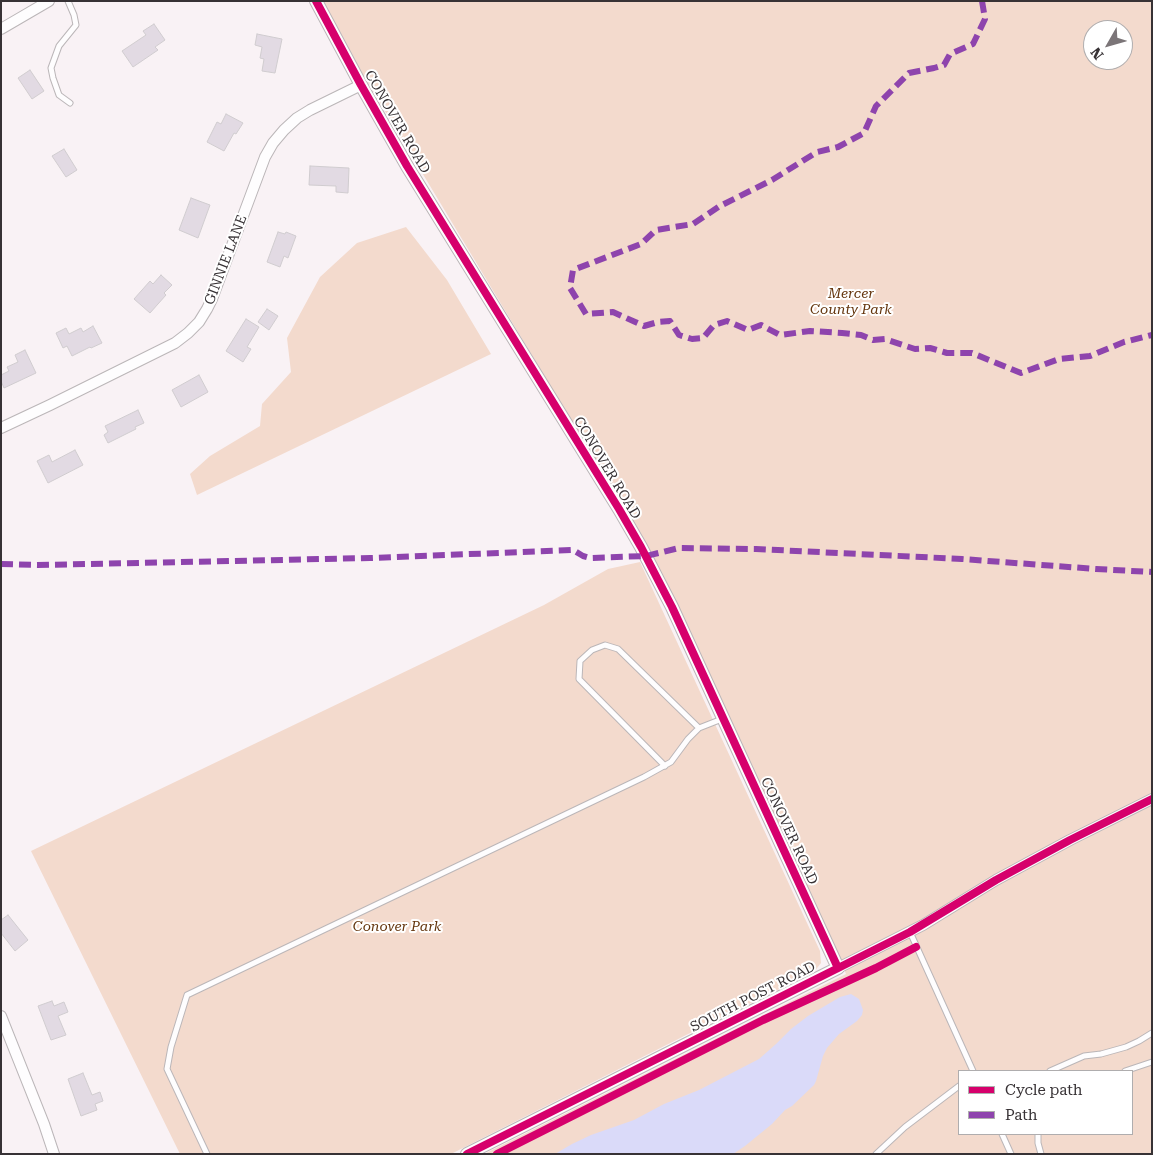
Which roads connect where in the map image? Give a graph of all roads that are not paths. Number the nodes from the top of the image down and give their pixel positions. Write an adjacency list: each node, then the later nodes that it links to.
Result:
1 (49, 1): 4 (street)
2 (68, 1): 6 (lane)
3 (316, 1): 5 (street, CONOVER ROAD)
4 (1, 29)
5 (361, 85): 7 (street, GINNIE LANE); 8 (street, CONOVER ROAD)
6 (70, 103)
7 (1, 428)
8 (724, 719): 9 (lane); 13 (street, CONOVER ROAD)
9 (698, 728): 10 (lane); 10 (lane)
10 (665, 766): 24 (lane)
11 (1152, 799): 12 (street, SOUTH POST ROAD)
12 (910, 932): 13 (street, SOUTH POST ROAD); 17 (lane)
13 (838, 968): 25 (street, SOUTH POST ROAD)
14 (1, 1016): 23 (street)
15 (1152, 1033): 18 (lane)
16 (1152, 1062): 19 (lane)
17 (973, 1070)
18 (1052, 1070)
19 (1128, 1070)
20 (958, 1087): 26 (lane)
21 (1002, 1135): 27 (lane)
22 (1038, 1135): 28 (lane)
23 (54, 1154)
24 (207, 1154)
25 (467, 1154)
26 (876, 1154)
27 (1011, 1154)
28 (1041, 1154)

